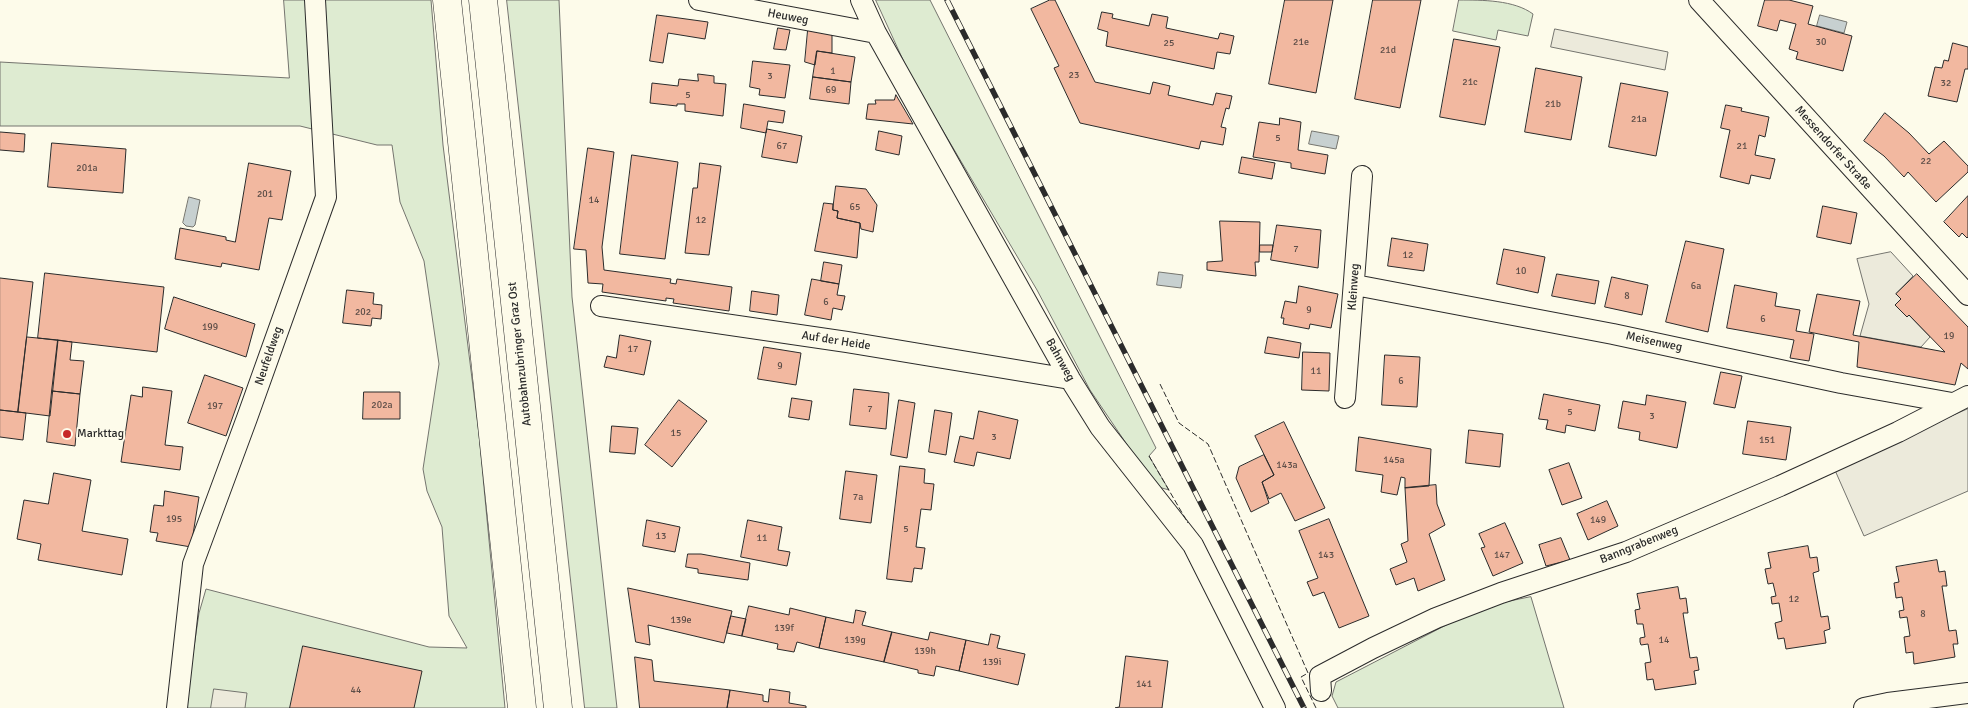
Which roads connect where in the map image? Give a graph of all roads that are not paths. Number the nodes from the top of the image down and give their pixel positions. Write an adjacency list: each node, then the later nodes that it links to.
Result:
1 (315, 0): 18 (street, Neufeldweg)
2 (448, 0): 19 (highway)
3 (483, 0): 20 (highway, Autobahnzubringer Graz Ost)
4 (699, 0): 7 (street, Heuweg)
5 (861, 0): 7 (street, Bahnweg)
6 (1699, 0): 10 (street, Messendorfer Straße)
7 (876, 33): 12 (street, Bahnweg)
8 (1362, 176): 9 (street, Kleinweg)
9 (1354, 285): 13 (street, Kleinweg); 14 (street, Meisenweg)
10 (1968, 295)
11 (601, 306): 12 (street, Auf der Heide)
12 (1070, 379): 17 (street, Bahnweg)
13 (1345, 398)
14 (1960, 400): 15 (street, Banngrabenweg)
15 (1321, 691)
16 (1968, 692): 21 (street)
17 (1268, 706)
18 (176, 708)
19 (522, 708)
20 (558, 708)
21 (1864, 708)

